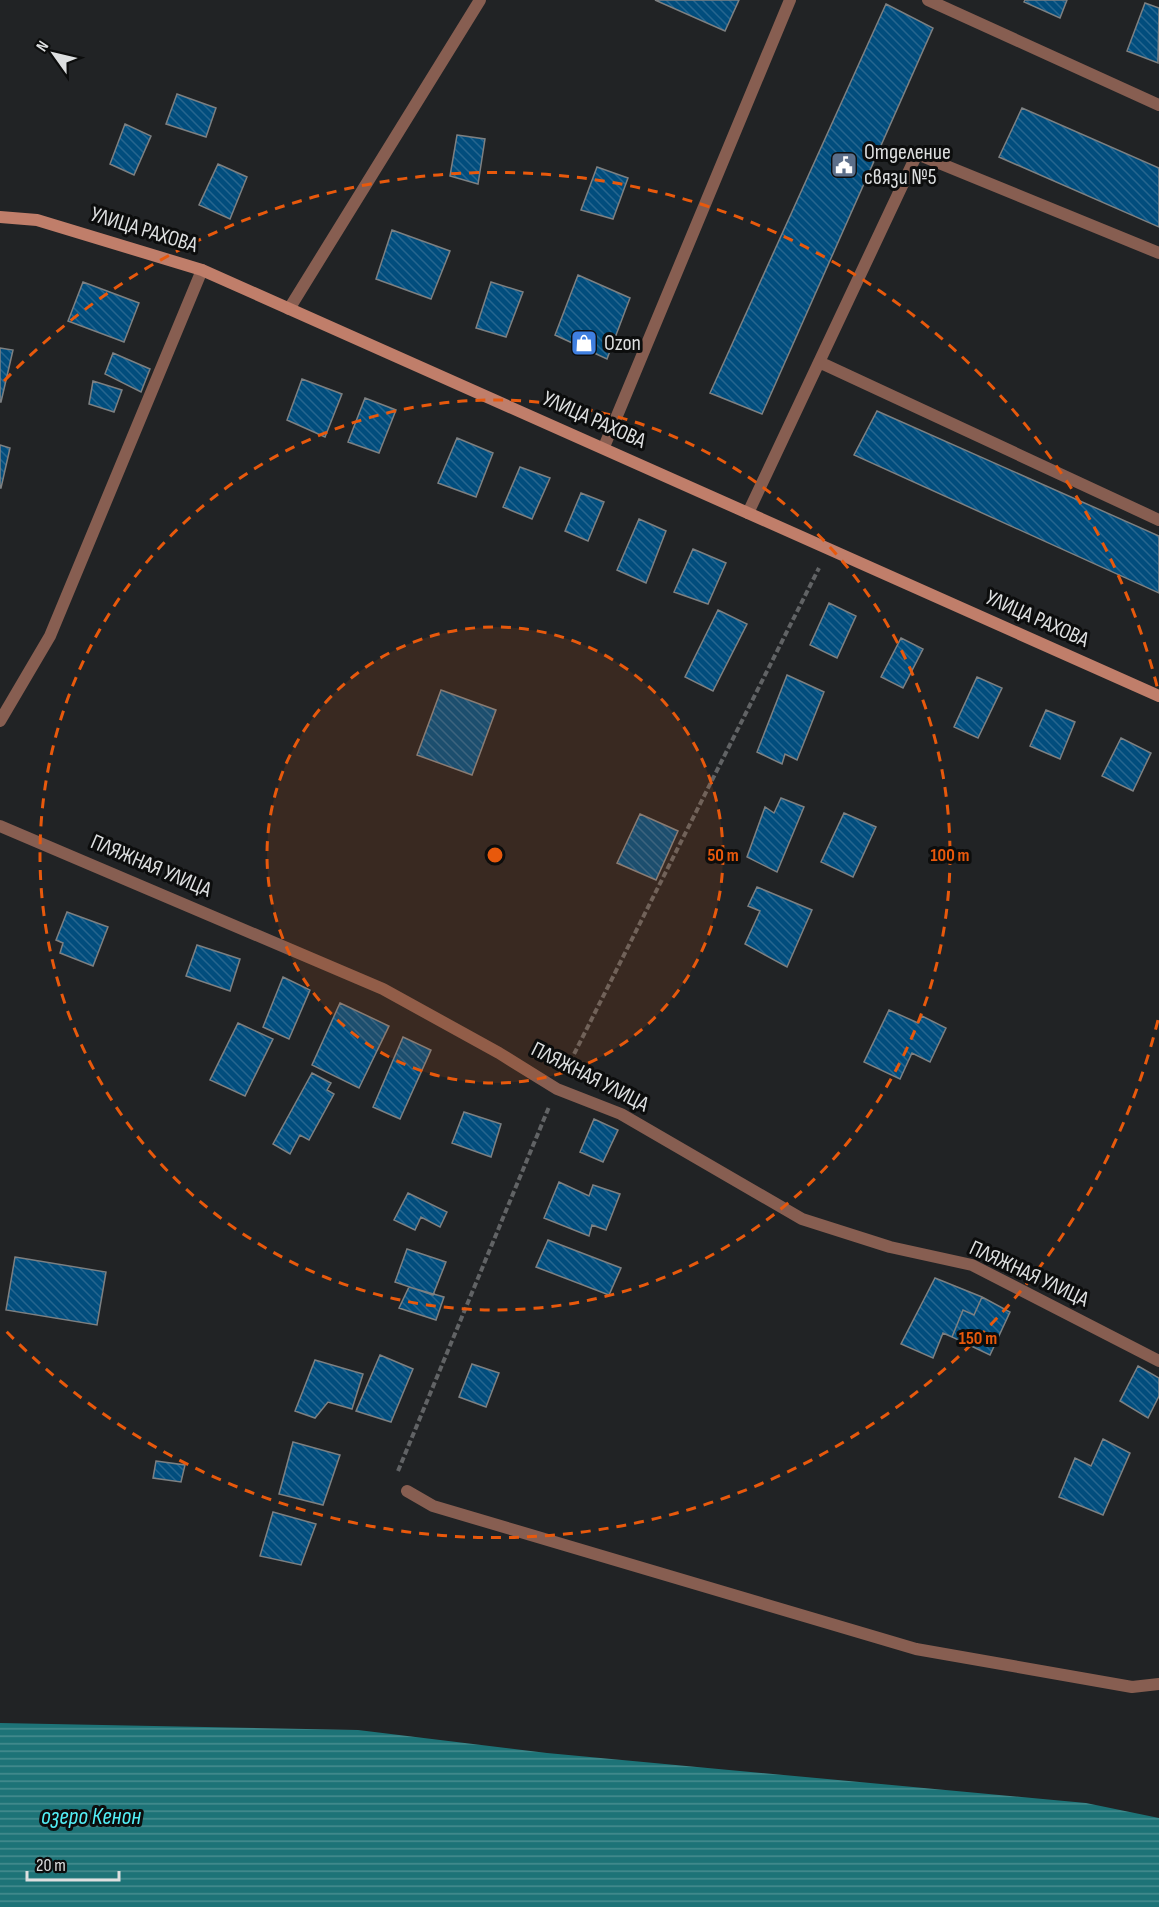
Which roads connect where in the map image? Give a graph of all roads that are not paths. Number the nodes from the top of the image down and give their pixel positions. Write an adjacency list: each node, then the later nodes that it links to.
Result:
1 (480, 0): 8 (street)
2 (790, 0): 10 (street)
3 (928, 0): 4 (street)
4 (1159, 105)
5 (0, 217): 7 (main road, УЛИЦА РАХОВА)
6 (1159, 253): 9 (street)
7 (202, 270): 8 (main road, УЛИЦА РАХОВА); 14 (street)
8 (289, 309): 10 (main road, УЛИЦА РАХОВА)
9 (819, 362): 11 (street); 12 (street)
10 (604, 447): 11 (main road, УЛИЦА РАХОВА)
11 (748, 513): 13 (main road, УЛИЦА РАХОВА)
12 (1159, 520)
13 (1159, 696)
14 (0, 722)
15 (0, 826): 16 (street, ПЛЯЖНАЯ УЛИЦА)
16 (1159, 1361)
17 (407, 1491): 18 (street)
18 (1159, 1684)

